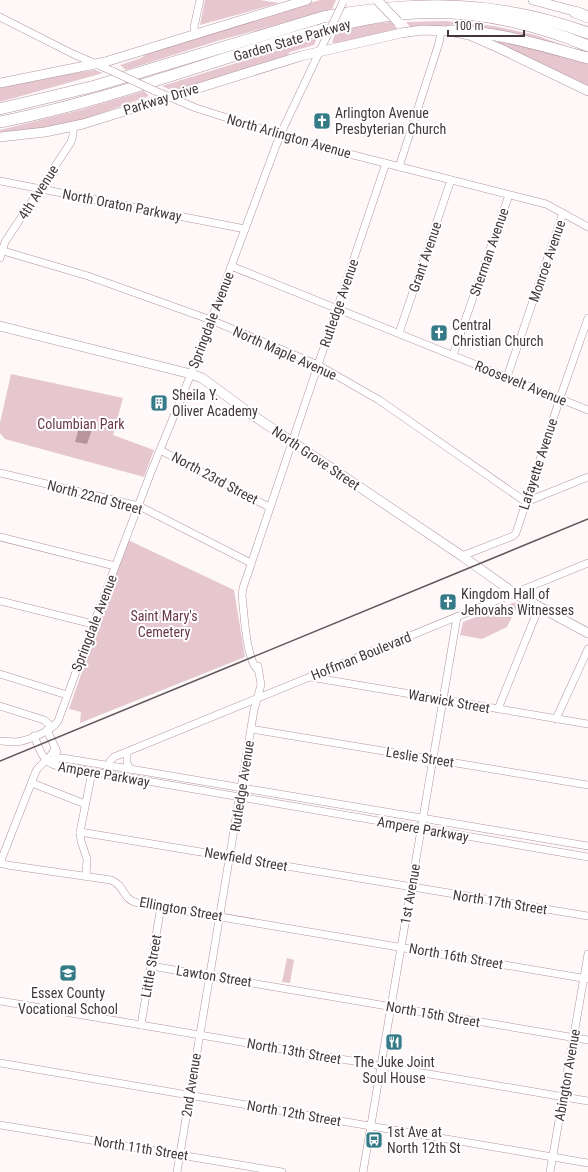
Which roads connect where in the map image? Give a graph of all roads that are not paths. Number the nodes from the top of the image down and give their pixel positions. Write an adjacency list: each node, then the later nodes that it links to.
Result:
1 (200, 0): 12 (street)
2 (307, 0): 12 (main road)
3 (377, 0): 9 (main road, bridge)
4 (533, 0): 6 (main road)
5 (344, 1): 14 (street, Springdale Avenue, bridge)
6 (574, 12): 7 (highway)
7 (588, 16)
8 (0, 17): 16 (street, North Arlington Avenue)
9 (411, 31): 10 (main road, Parkway Drive); 14 (main road, Parkway Drive)
10 (445, 31): 15 (highway); 18 (main road, Parkway Drive); 26 (street)
11 (588, 33): 20 (highway, Garden State Parkway)
12 (195, 35): 16 (main road)
13 (588, 46): 21 (highway, Garden State Parkway)
14 (320, 51): 19 (main road, Parkway Drive); 23 (street, Springdale Avenue)
15 (588, 58)
16 (96, 64): 17 (main road); 19 (street, North Arlington Avenue, bridge)
17 (0, 84)
18 (588, 91)
19 (169, 97): 22 (main road, Parkway Drive); 23 (street, North Arlington Avenue)
20 (0, 109)
21 (0, 122)
22 (73, 126): 24 (main road, Parkway Drive); 29 (street, 4th Avenue)
23 (280, 135): 25 (street, North Arlington Avenue); 33 (street, Springdale Avenue)
24 (0, 137)
25 (386, 163): 26 (street, North Arlington Avenue); 37 (street, Rutledge Avenue)
26 (399, 167): 27 (street, North Arlington Avenue)
27 (451, 180): 30 (street, North Arlington Avenue); 41 (street, Grant Avenue)
28 (0, 181): 29 (street, North Oraton Parkway)
29 (40, 188): 33 (street, North Oraton Parkway); 34 (street, 4th Avenue)
30 (509, 195): 31 (street, North Arlington Avenue); 42 (street, Sherman Avenue)
31 (563, 214): 32 (street, North Arlington Avenue); 45 (street, Monroe Avenue)
32 (588, 227)
33 (245, 229): 36 (street, Springdale Avenue)
34 (1, 250): 35 (street, 4th Avenue); 39 (street, North Maple Avenue)
35 (0, 258)
36 (231, 266): 37 (street, Roosevelt Avenue); 39 (street, Springdale Avenue)
37 (337, 308): 41 (street, Roosevelt Avenue); 43 (street, Rutledge Avenue)
38 (588, 318): 46 (street, Lafayette Avenue)
39 (211, 320): 43 (street, North Maple Avenue); 44 (street, Springdale Avenue)
40 (0, 326): 44 (main road, North Grove Street)
41 (399, 334): 42 (street, Roosevelt Avenue)
42 (453, 355): 45 (street, Roosevelt Avenue)
43 (318, 365): 48 (street, Rutledge Avenue); 52 (street, North Maple Avenue)
44 (191, 374): 48 (main road, North Grove Street); 49 (street, Springdale Avenue)
45 (507, 377): 46 (street, Roosevelt Avenue)
46 (560, 398): 47 (street, Roosevelt Avenue); 52 (street, Lafayette Avenue)
47 (588, 410)
48 (292, 442): 54 (street, Rutledge Avenue); 56 (main road, North Grove Street)
49 (160, 450): 53 (street, Springdale Avenue); 54 (street, North 23rd Street)
50 (0, 473): 53 (street, North 22nd Street)
51 (588, 477): 52 (street)
52 (526, 502): 56 (street, Lafayette Avenue)
53 (138, 506): 57 (street, North 22nd Street); 59 (street, Springdale Avenue)
54 (269, 507): 57 (street, Rutledge Avenue)
55 (0, 537): 59 (street)
56 (462, 556): 60 (main road, North Grove Street)
57 (251, 563): 70 (street, Rutledge Avenue)
58 (588, 563): 60 (street, Hoffman Boulevard)
59 (115, 566): 64 (street, Springdale Avenue)
60 (514, 593): 62 (main road, North Grove Street); 63 (street, Hoffman Boulevard)
61 (0, 600): 64 (street)
62 (539, 607): 65 (main road, North Grove Street); 73 (street)
63 (457, 617): 68 (street, Hoffman Boulevard); 71 (street, 1st Avenue)
64 (93, 624): 69 (street, Springdale Avenue)
65 (588, 633)
66 (588, 649): 74 (street)
67 (0, 674): 69 (street)
68 (309, 677): 70 (street, Hoffman Boulevard); 71 (street, Warwick Street)
69 (67, 695): 76 (street, Springdale Avenue)
70 (257, 699): 77 (street, Rutledge Avenue); 81 (street, Hoffman Boulevard)
71 (443, 700): 73 (street, Warwick Street); 85 (street, 1st Avenue)
72 (0, 706): 76 (street)
73 (498, 709): 74 (street, Warwick Street)
74 (556, 719): 75 (street, Warwick Street)
75 (588, 724)
76 (50, 729): 78 (street); 80 (street)
77 (251, 729): 85 (street, Leslie Street); 92 (street, Rutledge Avenue)
78 (34, 736): 79 (street); 84 (street)
79 (0, 741)
80 (55, 748): 83 (street); 84 (street)
81 (133, 749): 82 (street, Hoffman Boulevard); 86 (street, Hoffman Boulevard)
82 (127, 755): 86 (street, Hoffman Boulevard); 87 (street)
83 (62, 758): 84 (street, Ampere Parkway); 86 (street, Ampere Parkway)
84 (46, 760): 88 (street, Ampere Parkway); 90 (street)
85 (433, 760): 91 (street, Leslie Street); 95 (street, 1st Avenue)
86 (109, 766): 87 (street, Ampere Parkway); 89 (street)
87 (130, 769): 92 (street, Ampere Parkway)
88 (92, 772): 89 (street, Ampere Parkway); 94 (street)
89 (107, 775): 93 (street, Ampere Parkway)
90 (32, 783): 94 (street); 101 (street)
91 (588, 785)
92 (241, 788): 93 (street, Rutledge Avenue); 95 (street, Ampere Parkway)
93 (240, 797): 96 (street, Ampere Parkway); 99 (street, Rutledge Avenue)
94 (85, 804): 97 (street)
95 (423, 818): 96 (street, 1st Avenue); 98 (street, Ampere Parkway)
96 (421, 828): 100 (street, Ampere Parkway); 103 (street, 1st Avenue)
97 (80, 832): 99 (street, Newfield Street); 102 (street)
98 (588, 846)
99 (230, 857): 103 (street, Newfield Street); 105 (street, Rutledge Avenue)
100 (588, 857)
101 (0, 863): 102 (street, Ellington Street)
102 (86, 876): 104 (street, Ellington Street)
103 (412, 888): 106 (street, North 17th Street); 108 (street, 1st Avenue)
104 (161, 906): 105 (street, Ellington Street); 110 (street, Little Street)
105 (220, 916): 107 (street, Ellington Street); 111 (street, Rutledge Avenue)
106 (588, 916)
107 (323, 933): 108 (street, North 16th Street)
108 (402, 947): 112 (street, North 16th Street); 116 (street, 1st Avenue)
109 (588, 954): 112 (street, Abington Avenue)
110 (151, 966): 111 (street, Lawton Street); 117 (street, Little Street)
111 (210, 975): 113 (street, Lawton Street); 114 (street, Rutledge Avenue)
112 (586, 978): 119 (street, Abington Avenue)
113 (277, 986): 116 (street, North 15th Street)
114 (206, 998): 118 (street, 2nd Avenue)
115 (0, 1001): 117 (street, North 13th Street)
116 (391, 1007): 119 (street, North 15th Street); 122 (street, 1st Avenue)
117 (141, 1025): 118 (street, North 13th Street)
118 (200, 1035): 122 (street, North 13th Street); 123 (street, 2nd Avenue)
119 (574, 1038): 120 (street, North 15th Street); 124 (street, Abington Avenue)
120 (588, 1040)
121 (0, 1063): 123 (street, North 12th Street)
122 (381, 1066): 124 (street, North 13th Street); 127 (street, 1st Avenue)
123 (190, 1095): 127 (street, North 12th Street); 128 (street, 2nd Avenue)
124 (563, 1097): 125 (street, North 13th Street); 129 (street, Abington Avenue)
125 (588, 1101)
126 (0, 1125): 128 (street, North 11th Street)
127 (371, 1126): 129 (street, North 12th Street); 133 (street, 1st Avenue)
128 (180, 1154): 131 (street, 2nd Avenue); 132 (street, North 11th Street)
129 (553, 1157): 130 (street, North 12th Street); 134 (street, Abington Avenue)
130 (588, 1162)
131 (177, 1172)
132 (282, 1172)
133 (364, 1172)
134 (550, 1172)

